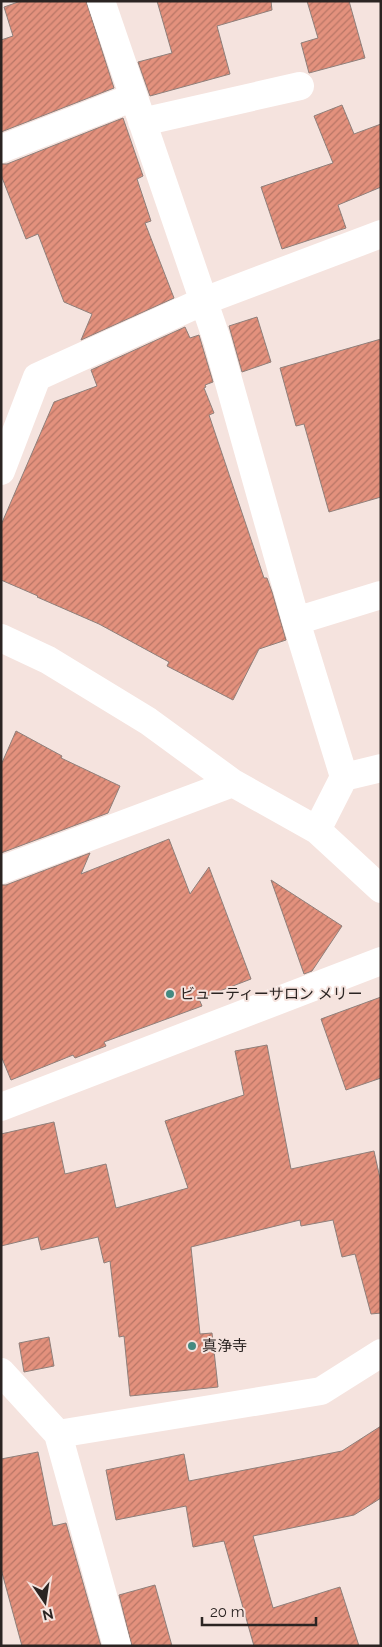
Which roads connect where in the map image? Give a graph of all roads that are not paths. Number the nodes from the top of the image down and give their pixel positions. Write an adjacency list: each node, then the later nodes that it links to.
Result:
1 (101, 1): 3 (street)
2 (300, 86): 3 (street)
3 (138, 109): 4 (street); 6 (street)
4 (1, 149)
5 (381, 234): 6 (street)
6 (204, 301): 7 (street); 9 (street)
7 (1, 471)
8 (381, 595): 9 (street)
9 (296, 620): 12 (street)
10 (1, 638): 13 (street)
11 (381, 768): 12 (street)
12 (344, 777): 14 (street)
13 (233, 783): 14 (street); 15 (street)
14 (317, 830): 16 (street)
15 (1, 870)
16 (381, 889)
17 (381, 961): 18 (street)
18 (1, 1107)
19 (381, 1352): 21 (street)
20 (1, 1372): 21 (street)
21 (58, 1434): 22 (street)
22 (117, 1646)

